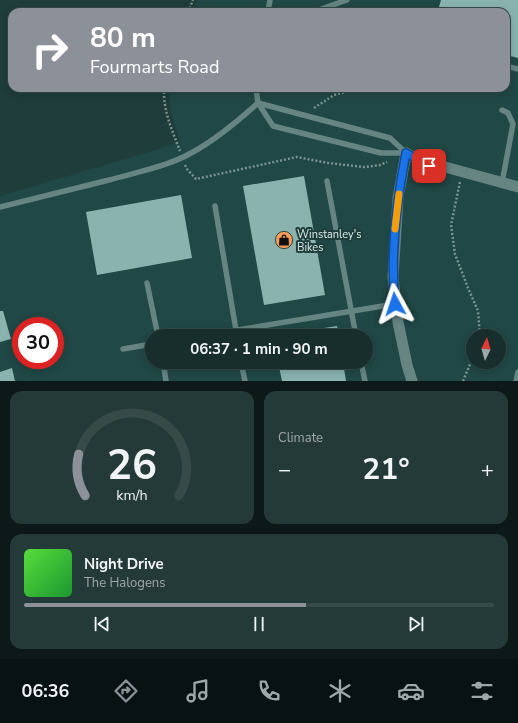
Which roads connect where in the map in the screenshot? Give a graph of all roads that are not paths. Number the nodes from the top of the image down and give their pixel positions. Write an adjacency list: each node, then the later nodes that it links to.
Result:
1 (347, 0): 2 (lane)
2 (325, 8)
3 (257, 92): 4 (lane)
4 (258, 103): 6 (lane); 6 (lane); 11 (lane)
5 (502, 110): 8 (lane)
6 (406, 153): 8 (street); 13 (street)
7 (327, 181): 14 (lane)
8 (502, 183): 9 (street)
9 (518, 187)
10 (215, 206): 16 (lane)
11 (0, 207)
12 (148, 283): 15 (lane)
13 (395, 304): 14 (lane); 28 (street)
14 (351, 310): 17 (lane); 18 (lane)
15 (157, 329)
16 (235, 329)
17 (256, 329)
18 (355, 329)
19 (145, 345): 20 (lane)
20 (123, 349)
21 (163, 369): 25 (lane)
22 (242, 369): 26 (lane)
23 (362, 369): 27 (lane)
24 (518, 372): 29 (lane)
25 (166, 381)
26 (245, 381)
27 (365, 381)
28 (412, 381)
29 (516, 381)

